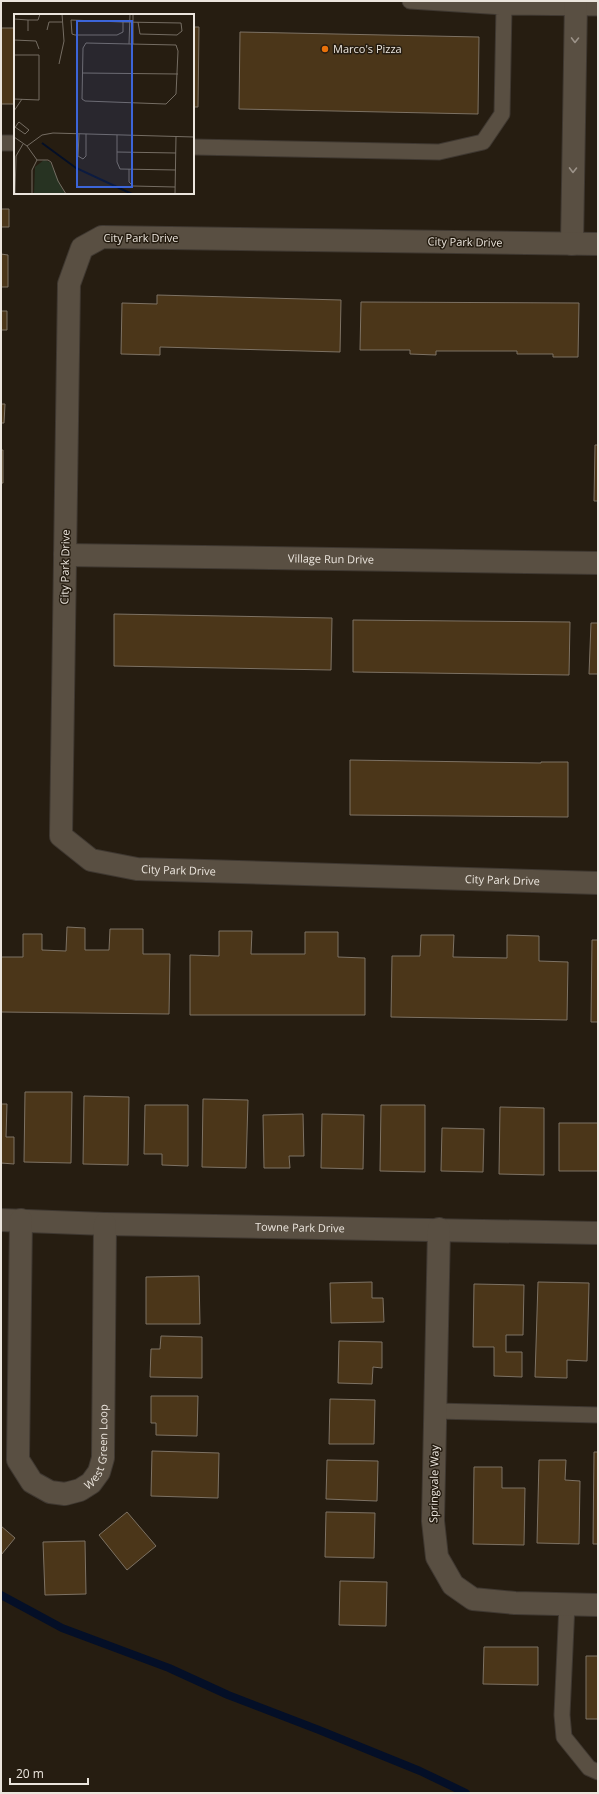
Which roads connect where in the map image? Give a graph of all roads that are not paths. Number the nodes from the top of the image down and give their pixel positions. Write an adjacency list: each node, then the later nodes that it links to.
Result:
1 (410, 1): 3 (lane)
2 (576, 5): 3 (lane); 4 (lane); 8 (street, one-way to 8)
3 (504, 7): 7 (lane)
4 (598, 8)
5 (1, 143): 6 (lane)
6 (14, 144)
7 (194, 147)
8 (572, 244): 9 (street, City Park Drive); 10 (street, City Park Drive)
9 (598, 244)
10 (65, 555): 11 (street, Village Run Drive); 12 (street, City Park Drive)
11 (598, 564)
12 (598, 883)
13 (11, 1220): 14 (street, Towne Park Drive); 14 (street, West Green Loop)
14 (105, 1224): 15 (street, Towne Park Drive)
15 (439, 1229): 16 (street, Towne Park Drive); 17 (street, Springvale Way)
16 (598, 1233)
17 (435, 1411): 18 (lane); 19 (street, Springvale Way)
18 (598, 1415)
19 (567, 1604): 20 (street, Springvale Way); 21 (lane)
20 (598, 1605)
21 (598, 1772)

